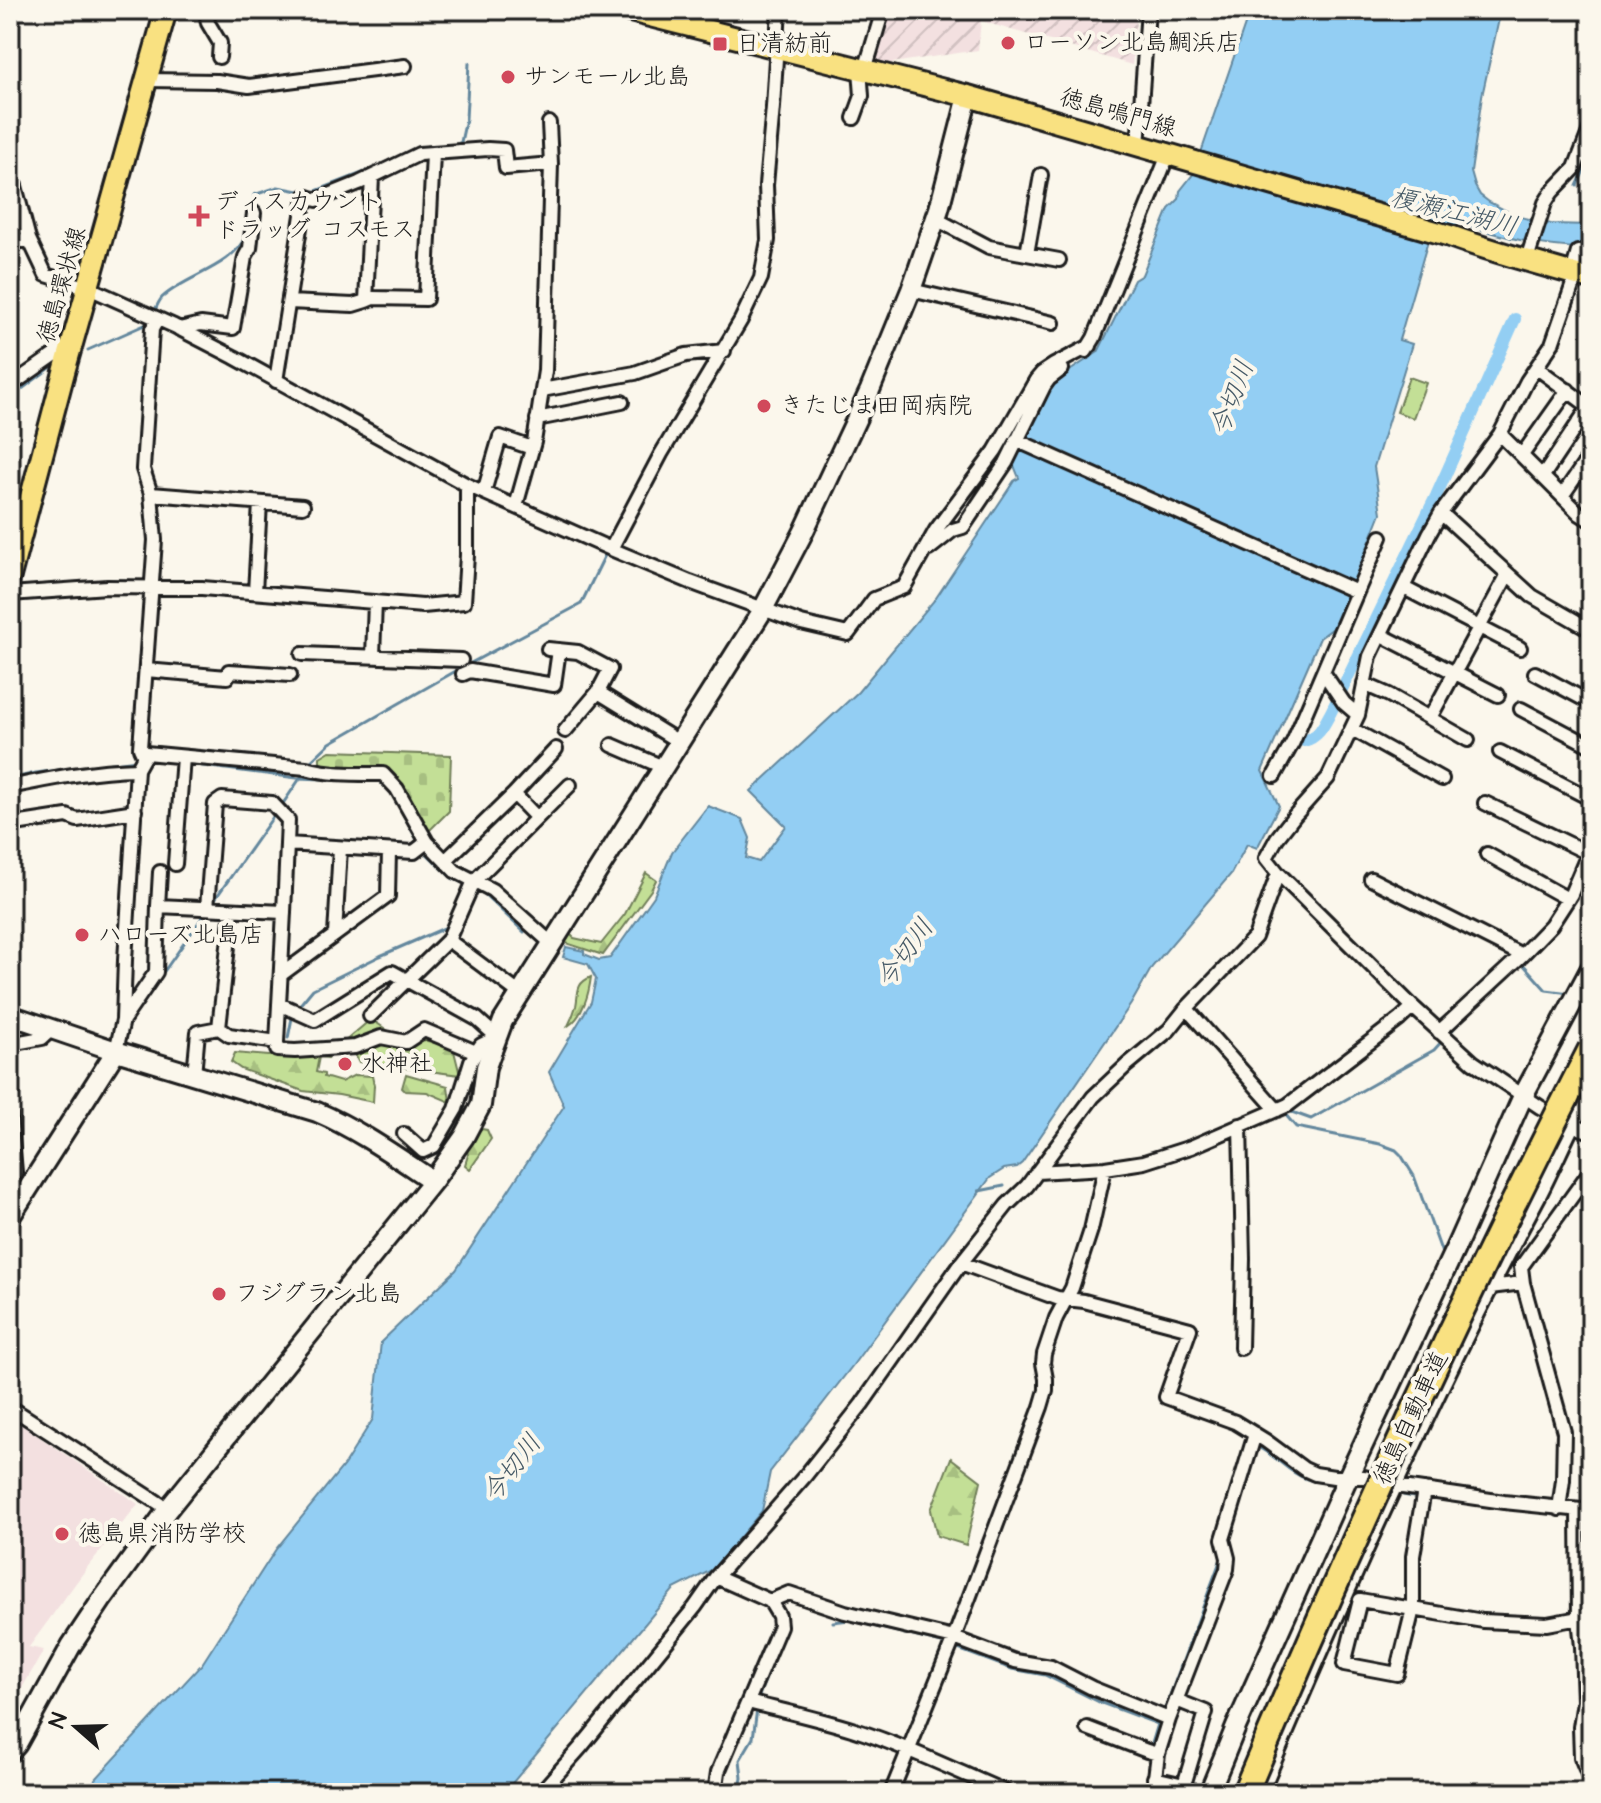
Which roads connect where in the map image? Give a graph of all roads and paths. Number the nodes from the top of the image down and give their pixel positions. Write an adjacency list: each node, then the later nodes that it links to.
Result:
1 (166, 10): 11 (main road, 徳島環状線)
2 (204, 10): 8 (street)
3 (626, 10): 7 (main road, 徳島鳴門線)
4 (779, 10): 7 (street)
5 (883, 10): 10 (street)
6 (1148, 10): 16 (street)
7 (778, 48): 10 (main road, 徳島鳴門線); 41 (street)
8 (219, 57)
9 (405, 66): 11 (street)
10 (863, 70): 12 (main road, 徳島鳴門線); 13 (street)
11 (147, 80): 32 (main road, 徳島環状線)
12 (968, 96): 16 (main road, 徳島鳴門線); 24 (street)
13 (854, 118)
14 (549, 123): 19 (street)
15 (1590, 132): 29 (street)
16 (1138, 146): 18 (main road, 徳島鳴門線)
17 (433, 154): 19 (street); 22 (street); 34 (street)
18 (1171, 155): 29 (main road, 徳島鳴門線); 40 (street)
19 (551, 164): 46 (street)
20 (10, 167): 25 (street)
21 (1041, 175): 28 (street)
22 (372, 177): 34 (street); 35 (street)
23 (254, 213): 38 (street)
24 (936, 219): 28 (street); 33 (street)
25 (29, 239): 26 (street); 32 (street)
26 (10, 244)
27 (1591, 251): 31 (street)
28 (1027, 254): 30 (street)
29 (1528, 254): 31 (main road, 徳島鳴門線)
30 (1059, 260)
31 (1580, 276): 42 (street)
32 (89, 288): 36 (street); 39 (main road, 徳島環状線)
33 (911, 290): 37 (street); 78 (street)
34 (366, 301): 35 (street)
35 (289, 302): 44 (street)
36 (158, 319): 38 (street); 60 (street)
37 (1053, 323)
38 (179, 329): 44 (street)
39 (73, 342): 43 (street); 71 (main road, 徳島環状線)
40 (1090, 346): 53 (street); 69 (street)
41 (724, 351): 45 (street); 68 (street)
42 (1537, 368): 47 (street); 52 (street)
43 (12, 381)
44 (276, 381): 58 (street)
45 (585, 383): 46 (street); 50 (street)
46 (542, 390): 51 (street)
47 (1568, 390): 49 (street); 56 (street)
48 (622, 402): 50 (street)
49 (1590, 407): 57 (street)
50 (588, 409): 51 (street)
51 (537, 419): 54 (street)
52 (1500, 434): 56 (street); 65 (street)
53 (1018, 441): 69 (street); 74 (street)
54 (532, 448): 59 (street); 64 (street)
55 (1591, 454): 61 (street)
56 (1522, 455): 57 (street)
57 (1543, 476): 61 (street)
58 (467, 485): 59 (street); 77 (street)
59 (484, 492): 64 (street)
60 (151, 494): 62 (street); 72 (street)
61 (1562, 496): 66 (street)
62 (260, 503): 63 (street); 75 (street)
63 (303, 506)
64 (516, 506): 68 (street)
65 (1441, 513): 70 (street); 73 (street)
66 (1591, 521)
67 (1381, 537): 74 (street)
68 (611, 549): 78 (street)
69 (926, 551): 78 (street)
70 (1508, 574): 79 (street); 80 (street)
71 (10, 576)
72 (151, 587): 75 (street); 76 (street); 86 (street)
73 (1404, 588): 80 (street); 81 (street)
74 (1354, 591): 87 (street)
75 (255, 592): 77 (street)
76 (10, 594)
77 (375, 602): 84 (street)
78 (763, 609): 102 (street)
79 (1589, 624)
80 (1479, 627): 82 (street); 88 (street)
81 (1381, 635): 88 (street); 92 (street)
82 (1520, 648)
83 (302, 654): 84 (street)
84 (373, 656): 85 (street)
85 (461, 660)
86 (146, 670): 91 (street); 107 (street)
87 (1323, 672): 97 (street); 111 (street)
88 (1455, 673): 94 (street); 98 (street)
89 (1535, 673): 95 (street)
90 (463, 674): 93 (street)
91 (290, 675)
92 (1364, 684): 97 (street); 98 (street)
93 (598, 692): 100 (street); 102 (street)
94 (1498, 695)
95 (1591, 703)
96 (1521, 709): 104 (street)
97 (1358, 715): 99 (street)
98 (1430, 718): 101 (street)
99 (1352, 729): 112 (street); 130 (street)
100 (565, 731)
101 (1468, 740)
102 (679, 742): 109 (street)
103 (612, 745): 109 (street)
104 (1591, 746)
105 (556, 749): 115 (street)
106 (1500, 752): 117 (street)
107 (144, 757): 108 (street); 110 (street)
108 (183, 757): 121 (street); 128 (street)
109 (663, 767): 140 (street)
110 (137, 769): 114 (street); 119 (street)
111 (1274, 776)
112 (1442, 779)
113 (570, 785): 120 (street)
114 (10, 787)
115 (514, 794): 120 (street); 127 (street)
116 (10, 795): 119 (street)
117 (1591, 799)
118 (1485, 803): 124 (street)
119 (135, 811): 151 (street)
120 (537, 818): 132 (street)
121 (427, 842): 125 (street); 127 (street)
122 (287, 844): 123 (street); 135 (street); 137 (street)
123 (340, 848): 125 (street); 138 (street)
124 (1590, 850): 133 (street)
125 (389, 851): 138 (street)
126 (1487, 854): 133 (street)
127 (445, 861): 132 (street)
128 (175, 864)
129 (160, 872): 134 (street)
130 (1278, 873): 147 (street); 148 (street)
131 (1371, 879): 141 (street)
132 (474, 881): 139 (street); 140 (street)
133 (1568, 899): 141 (street)
134 (158, 906): 135 (street); 151 (street)
135 (207, 908): 136 (street)
136 (232, 910): 137 (street); 153 (street)
137 (284, 912): 143 (street)
138 (335, 935): 143 (street)
139 (448, 940): 144 (street); 145 (street)
140 (551, 943): 145 (street)
141 (1522, 955): 154 (street)
142 (1591, 968): 163 (street)
143 (282, 974): 146 (street)
144 (407, 980): 146 (street); 150 (street); 155 (street)
145 (519, 993): 155 (street)
146 (279, 1004): 156 (street)
147 (1413, 1007): 154 (street); 164 (street)
148 (1187, 1009): 164 (street); 171 (street)
149 (10, 1015): 152 (street)
150 (370, 1016)
151 (123, 1020): 159 (street)
152 (53, 1028): 157 (street); 159 (street)
153 (219, 1028): 156 (street); 161 (street)
154 (1443, 1036): 163 (street)
155 (497, 1037): 160 (street); 174 (street)
156 (277, 1042): 160 (street)
157 (10, 1044)
158 (1591, 1049): 210 (highway, 徳島自動車道, bridge)
159 (116, 1051): 161 (street); 175 (street)
160 (476, 1052): 169 (street)
161 (194, 1075): 174 (street)
162 (1591, 1092): 166 (street)
163 (1523, 1096): 166 (street); 183 (street)
164 (1277, 1110): 167 (street)
165 (10, 1115): 173 (street)
166 (1572, 1125): 168 (street); 178 (street)
167 (1241, 1129): 172 (street); 180 (street)
168 (1591, 1132)
169 (404, 1134)
170 (1591, 1170): 177 (street)
171 (1037, 1172): 172 (street); 176 (street)
172 (1105, 1172): 179 (street)
173 (10, 1176)
174 (433, 1181): 186 (street)
175 (10, 1217)
176 (961, 1263): 179 (street); 189 (street)
177 (1523, 1283): 178 (street); 187 (street)
178 (1490, 1287): 184 (street)
179 (1066, 1299): 182 (street); 194 (street)
180 (1241, 1348)
181 (10, 1407): 186 (street)
182 (1255, 1434): 183 (street); 195 (street)
183 (1348, 1477): 184 (street); 209 (street)
184 (1396, 1486): 185 (street); 211 (street)
185 (1424, 1490): 187 (street); 192 (street)
186 (168, 1509): 201 (street)
187 (1559, 1509): 188 (street)
188 (1585, 1511): 190 (street)
189 (716, 1577): 191 (street); 204 (street)
190 (1585, 1597): 193 (street)
191 (770, 1601): 194 (street); 197 (street)
192 (1413, 1609): 192 (street); 193 (street)
193 (1579, 1618): 196 (street)
194 (952, 1643): 198 (street); 200 (street)
195 (1176, 1700): 198 (street); 203 (street)
196 (1587, 1702): 212 (street)
197 (754, 1704): 200 (street); 205 (street)
198 (1164, 1717): 202 (street)
199 (1087, 1728): 202 (street)
200 (908, 1750): 206 (street); 207 (street)
201 (10, 1752)
202 (1153, 1752): 203 (street)
203 (1154, 1778): 208 (street)
204 (540, 1793)
205 (715, 1793)
206 (891, 1793)
207 (1008, 1793)
208 (1153, 1793)
209 (1209, 1793)
210 (1245, 1793)
211 (1261, 1793)
212 (1590, 1793)

